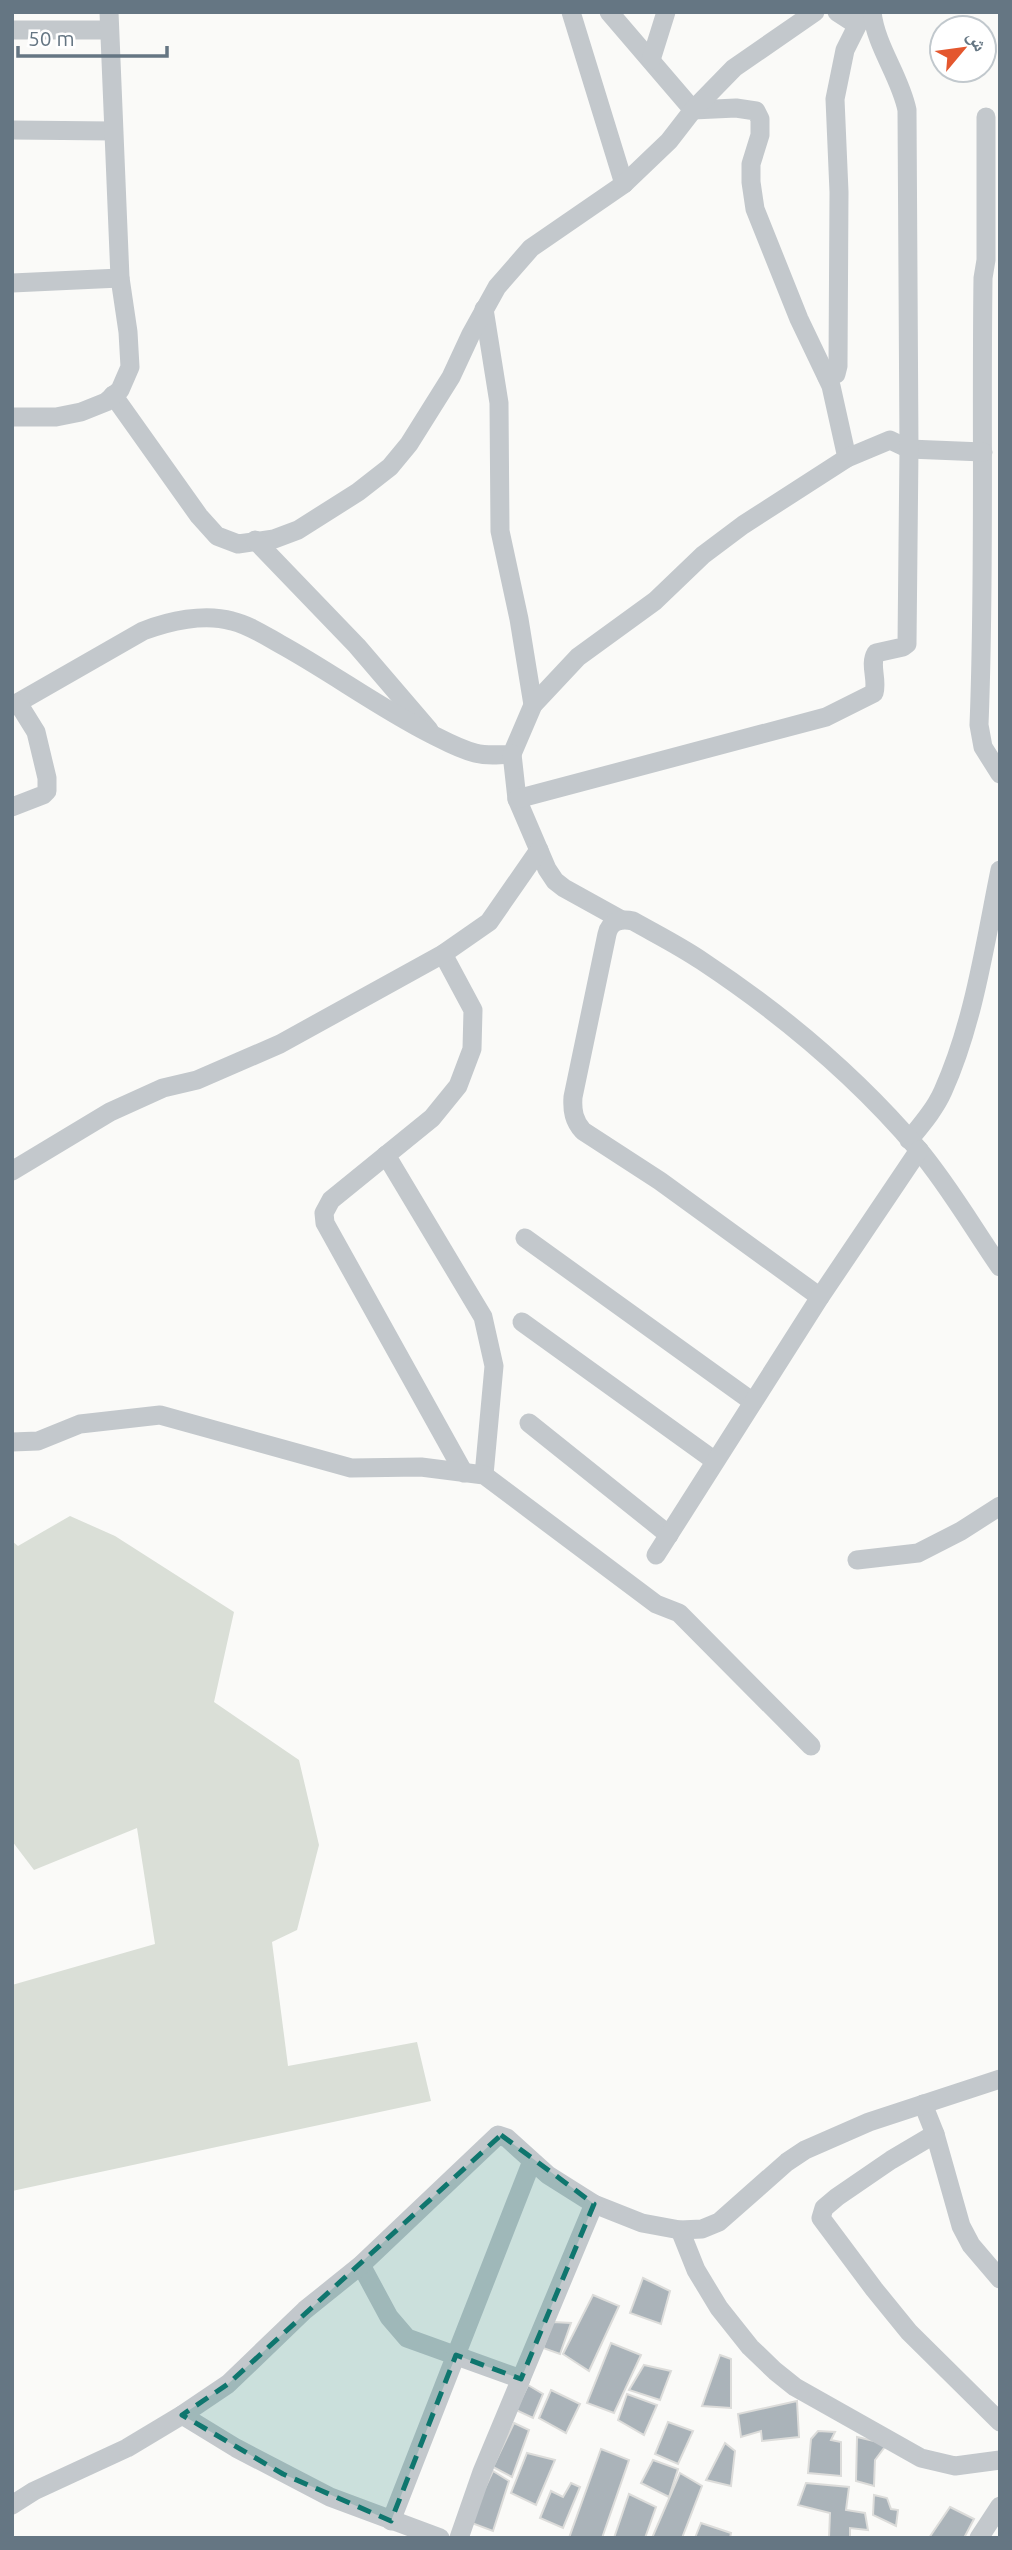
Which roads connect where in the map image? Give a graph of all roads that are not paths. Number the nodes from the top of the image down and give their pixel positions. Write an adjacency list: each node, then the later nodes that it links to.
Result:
1 (571, 12): 14 (street)
2 (609, 12): 9 (street)
3 (667, 12): 9 (street)
4 (815, 12): 10 (street)
5 (837, 12): 6 (street)
6 (864, 17): 18 (street); 22 (street)
7 (109, 21): 8 (street); 13 (street)
8 (12, 30)
9 (651, 60): 10 (street)
10 (694, 110): 14 (street); 18 (street)
11 (986, 117): 21 (street)
12 (12, 130): 13 (street)
13 (113, 131): 15 (street)
14 (624, 184): 17 (street)
15 (120, 278): 16 (street); 19 (street)
16 (12, 283)
17 (484, 309): 24 (street); 26 (street)
18 (827, 377): 23 (street)
19 (113, 395): 20 (street); 24 (street)
20 (12, 417)
21 (989, 438): 22 (street); 29 (street)
22 (909, 449): 23 (street); 30 (street)
23 (848, 458): 26 (street)
24 (255, 540): 27 (street)
25 (15, 705): 27 (street); 31 (street)
26 (533, 705): 28 (street)
27 (432, 734): 28 (street)
28 (512, 754): 30 (street)
29 (1000, 774)
30 (517, 799): 32 (street)
31 (12, 807)
32 (539, 850): 35 (street); 36 (street)
33 (1000, 870): 34 (street)
34 (996, 905): 37 (street)
35 (620, 919): 37 (street); 42 (street)
36 (443, 954): 38 (street); 39 (street)
37 (914, 1145): 41 (street); 42 (street)
38 (386, 1155): 48 (street); 48 (street)
39 (12, 1171)
40 (524, 1238): 44 (street)
41 (1000, 1267)
42 (820, 1297): 44 (street)
43 (522, 1322): 47 (street)
44 (753, 1402): 47 (street)
45 (529, 1423): 50 (street)
46 (12, 1442): 48 (street)
47 (715, 1461): 50 (street)
48 (474, 1474): 53 (street)
49 (1000, 1506): 52 (street)
50 (669, 1535): 51 (street)
51 (656, 1555)
52 (858, 1560)
53 (811, 1746)
54 (1000, 2079): 55 (street)
55 (923, 2104): 56 (street); 59 (street)
56 (935, 2134): 61 (street); 65 (street)
57 (533, 2161): 58 (street); 60 (street); 62 (street)
58 (594, 2204): 59 (street); 63 (street)
59 (680, 2230): 66 (street)
60 (361, 2266): 62 (street); 64 (street)
61 (1000, 2278)
62 (456, 2355): 63 (street); 69 (street)
63 (522, 2379): 71 (street)
64 (183, 2415): 67 (street); 69 (street)
65 (1000, 2423)
66 (1000, 2460)
67 (12, 2505)
68 (1000, 2506): 72 (street)
69 (391, 2521): 70 (street)
70 (440, 2538)
71 (459, 2538)
72 (979, 2538)

